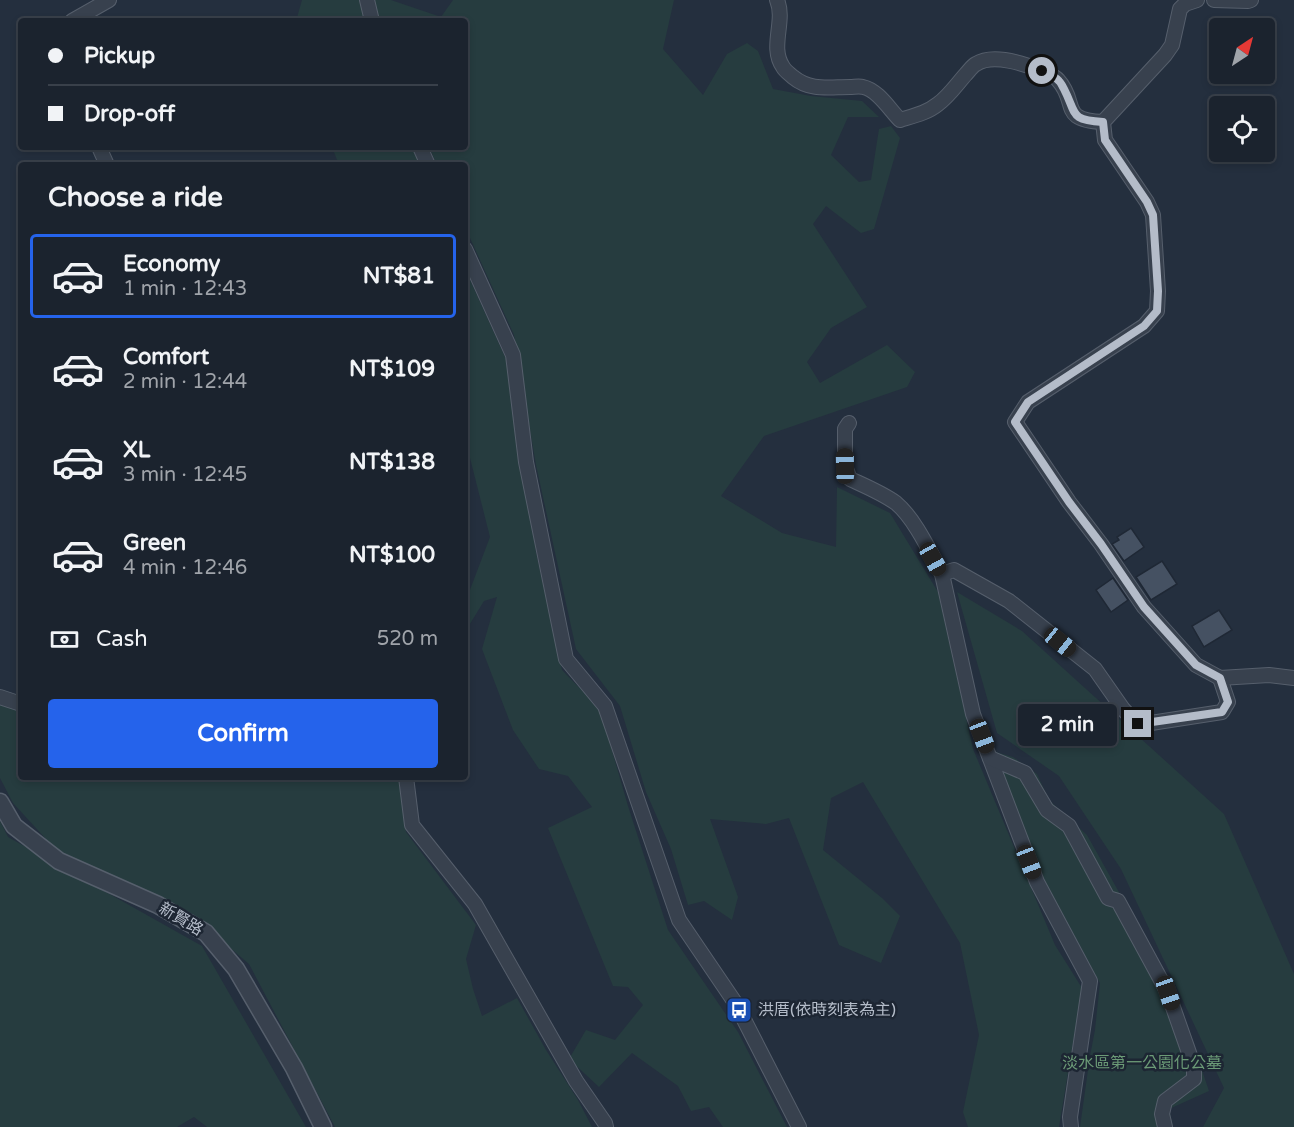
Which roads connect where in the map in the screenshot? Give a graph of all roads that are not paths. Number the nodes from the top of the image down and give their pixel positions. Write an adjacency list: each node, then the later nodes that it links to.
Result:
1 (109, 0): 7 (street)
2 (367, 0): 8 (street)
3 (777, 0): 9 (street)
4 (1197, 0): 9 (street)
5 (1215, 0): 6 (street)
6 (1251, 0)
7 (77, 18)
8 (371, 18)
9 (1103, 122): 13 (street)
10 (468, 256): 22 (street)
11 (849, 423): 12 (street)
12 (942, 574): 13 (street); 17 (street)
13 (1220, 678): 14 (street)
14 (1294, 679)
15 (0, 697): 16 (street)
16 (18, 703)
17 (990, 758): 23 (street); 24 (street)
18 (406, 780): 21 (street)
19 (0, 802): 20 (street, 新賢路)
20 (323, 1127)
21 (606, 1127)
22 (799, 1127)
23 (1071, 1127)
24 (1165, 1127)

